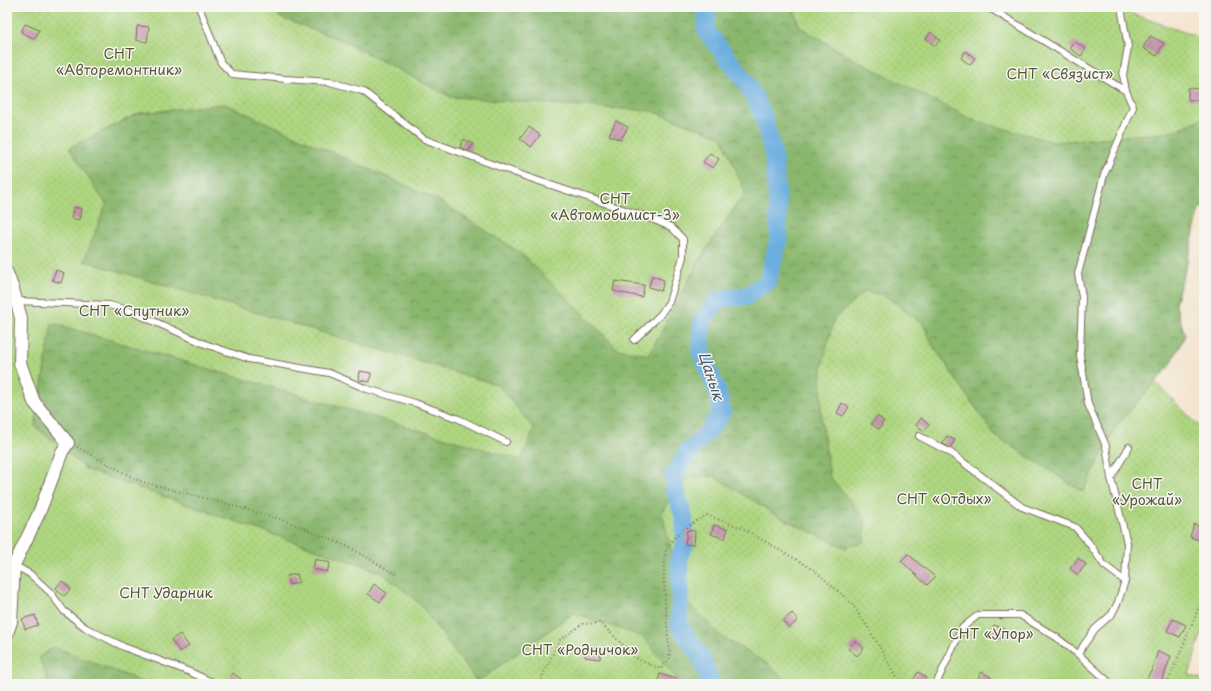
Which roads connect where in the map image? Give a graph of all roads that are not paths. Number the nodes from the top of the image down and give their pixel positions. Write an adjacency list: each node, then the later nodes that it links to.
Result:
1 (199, 7): 7 (lane)
2 (988, 7): 4 (lane)
3 (1121, 7): 4 (lane)
4 (1126, 91): 11 (lane)
5 (7, 274): 6 (street)
6 (17, 301): 9 (lane); 12 (street)
7 (634, 340)
8 (919, 436): 13 (lane)
9 (506, 442)
10 (1129, 447): 11 (lane)
11 (1111, 478): 13 (lane)
12 (14, 565): 14 (street); 17 (lane)
13 (1125, 581): 16 (lane)
14 (10, 585): 15 (street)
15 (7, 633)
16 (1079, 655): 18 (lane); 19 (lane)
17 (216, 684)
18 (936, 684)
19 (1111, 684)

